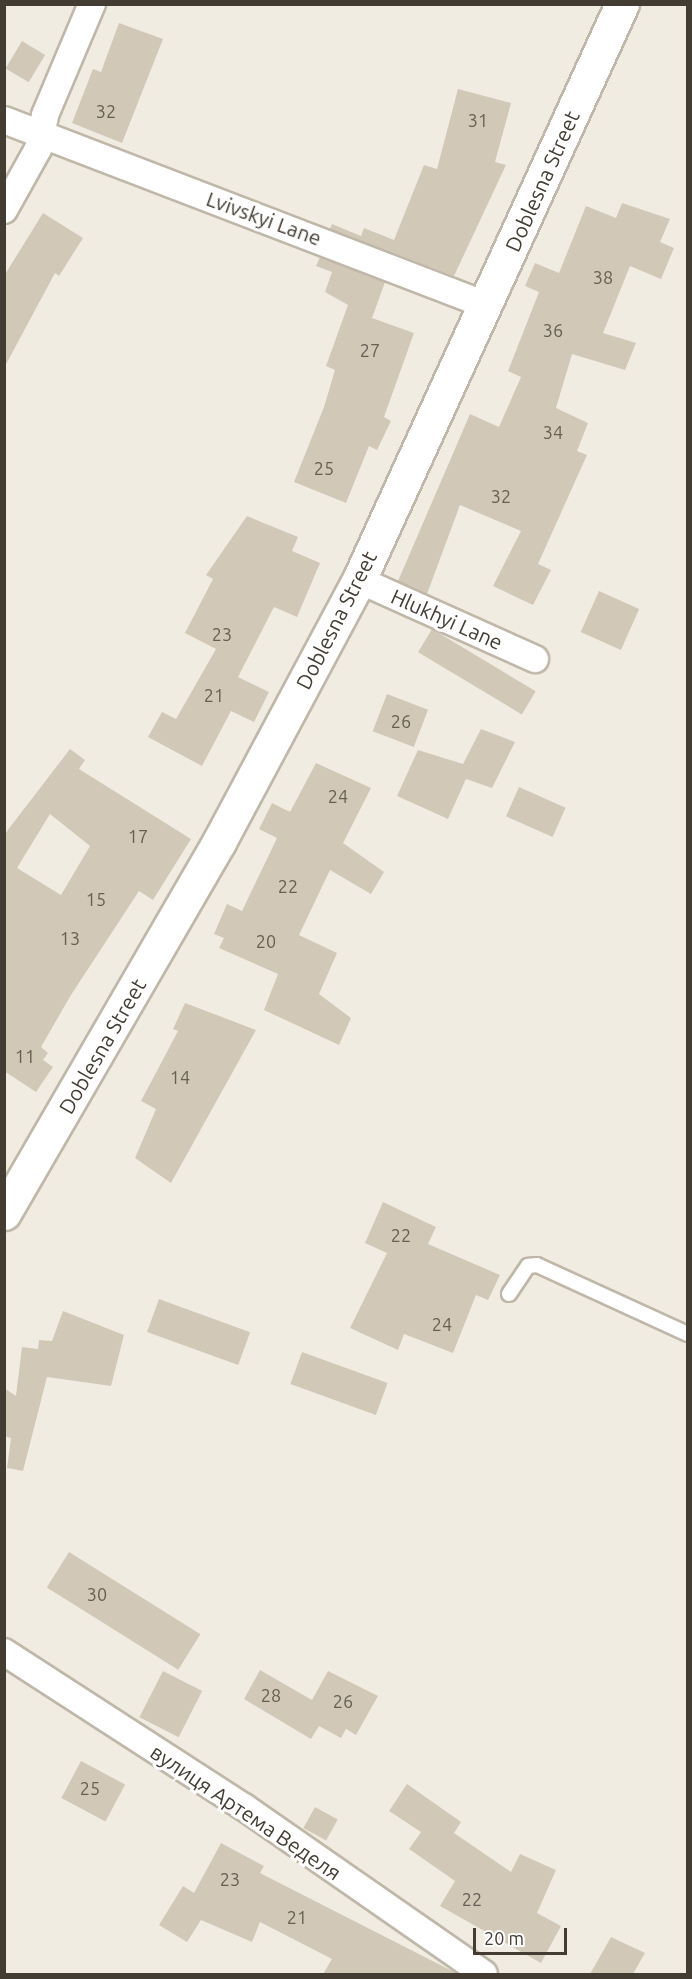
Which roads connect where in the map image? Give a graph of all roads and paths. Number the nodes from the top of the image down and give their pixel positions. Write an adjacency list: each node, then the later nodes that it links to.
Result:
1 (92, 4): 4 (street)
2 (622, 4): 6 (street, Doblesna Street)
3 (4, 120): 4 (street, Lvivskyi Lane)
4 (41, 134): 5 (street); 6 (street, Lvivskyi Lane)
5 (4, 210)
6 (486, 305): 7 (street, Doblesna Street)
7 (359, 580): 8 (street, Hlukhyi Lane); 9 (street, Doblesna Street)
8 (536, 659)
9 (4, 1213)
10 (509, 1294): 11 (lane)
11 (687, 1334)
12 (4, 1652): 13 (street, вулиця Артема Веделя)
13 (484, 1974)

